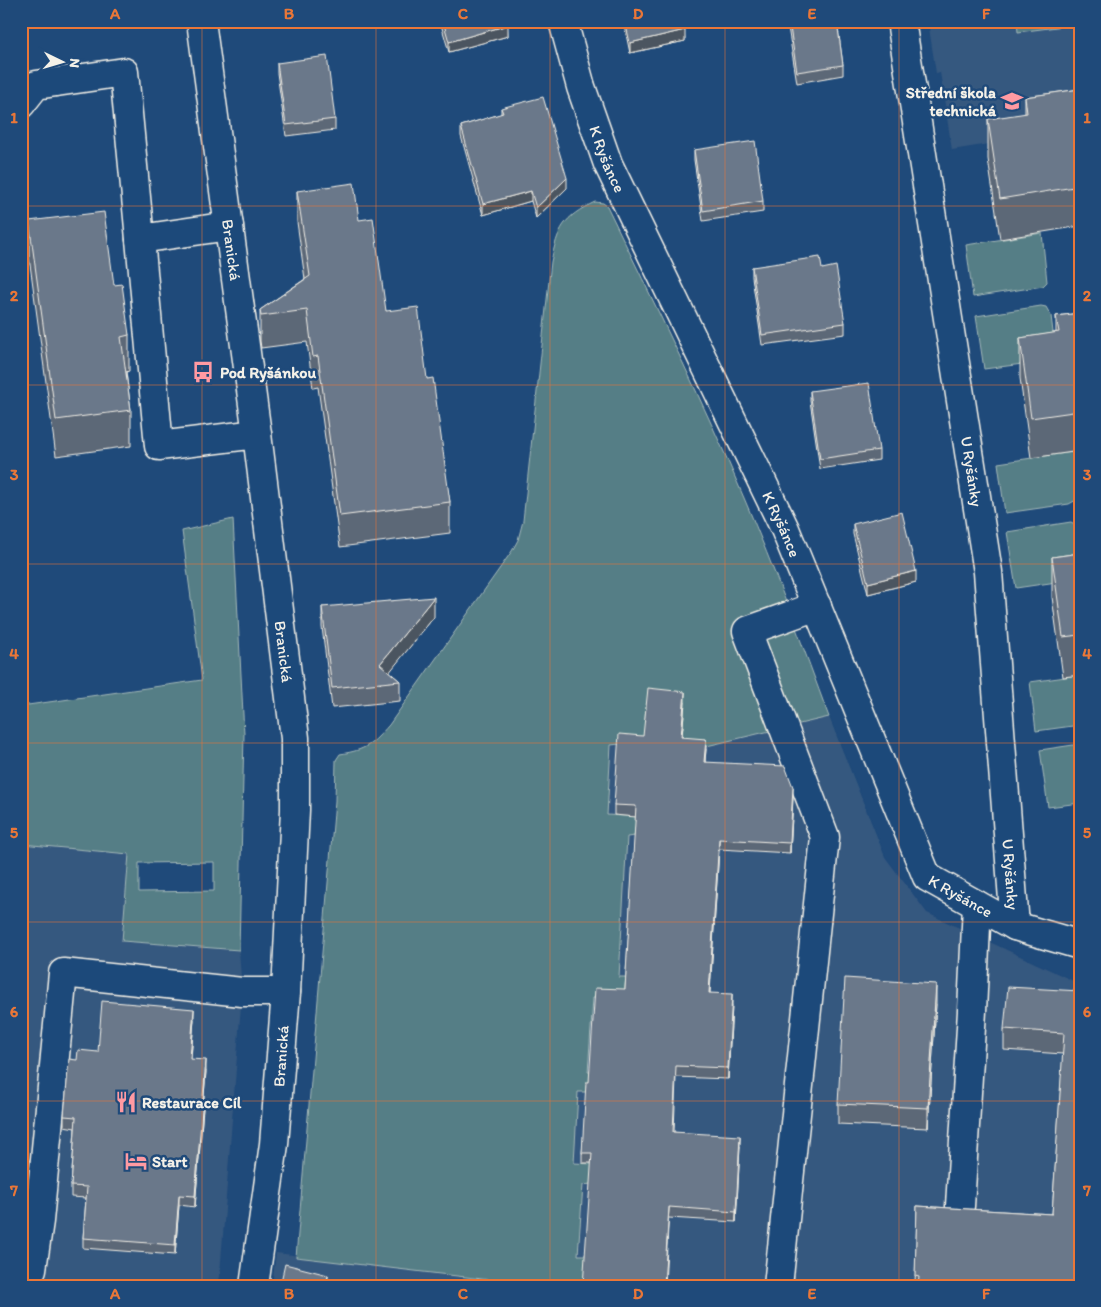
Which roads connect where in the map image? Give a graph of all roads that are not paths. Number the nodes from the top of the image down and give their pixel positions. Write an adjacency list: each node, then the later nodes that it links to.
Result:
1 (202, 21): 5 (street, Branická)
2 (563, 21): 8 (street, K Ryšánce)
3 (901, 21): 10 (street, U Ryšánky)
4 (21, 104): 6 (street)
5 (228, 226): 6 (street); 7 (street, Branická)
6 (140, 239): 7 (street)
7 (258, 434): 12 (street, Branická)
8 (817, 606): 9 (street, K Ryšánce); 16 (street)
9 (977, 905): 10 (street, K Ryšánce); 13 (street)
10 (1014, 926): 11 (street, K Ryšánce)
11 (1080, 945)
12 (286, 992): 14 (street); 15 (street, Branická)
13 (960, 1206)
14 (32, 1269)
15 (254, 1286)
16 (778, 1286)

